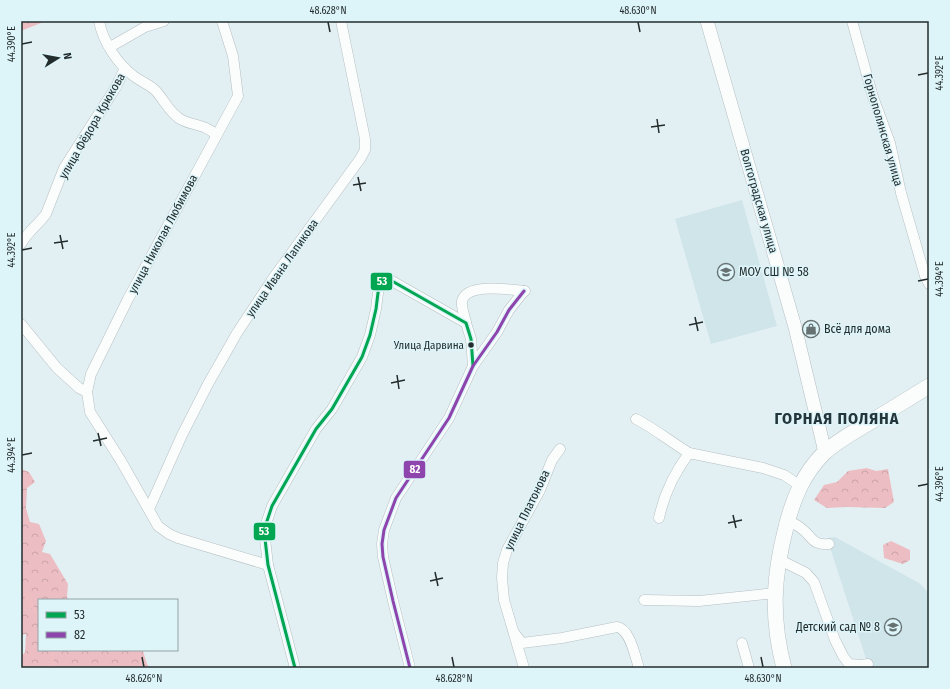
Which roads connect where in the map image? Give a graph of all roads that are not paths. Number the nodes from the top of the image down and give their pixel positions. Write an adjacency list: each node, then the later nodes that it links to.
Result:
1 (99, 21): 7 (street, улица Фёдора Крюкова)
2 (164, 21): 7 (street)
3 (222, 21): 9 (street, улица Николая Любимова)
4 (341, 21): 22 (street, улица Ивана Лапикова)
5 (707, 21): 19 (street, Волгоградская улица)
6 (852, 21): 11 (street, Горнополянская улица)
7 (110, 47): 8 (street, улица Фёдора Крюкова)
8 (125, 68): 9 (street, улица Фёдора Крюкова); 10 (street, улица Фёдора Крюкова)
9 (216, 135): 16 (street, улица Николая Любимова)
10 (21, 244)
11 (929, 284)
12 (466, 323): 14 (street); 14 (street); 27 (street)
13 (21, 324): 16 (street)
14 (473, 366): 35 (street)
15 (929, 386): 19 (main road)
16 (87, 392): 22 (street)
17 (636, 419): 20 (street)
18 (560, 449): 30 (street, улица Платонова)
19 (825, 452): 21 (main road)
20 (689, 453): 21 (street); 23 (street)
21 (799, 485): 24 (main road)
22 (149, 509): 27 (street)
23 (659, 518)
24 (788, 520): 25 (street); 26 (main road)
25 (829, 544)
26 (778, 559): 28 (main road); 33 (street)
27 (268, 565): 34 (street)
28 (775, 593): 29 (street); 39 (main road)
29 (644, 600)
30 (512, 629): 32 (street); 36 (street, улица Платонова)
31 (742, 642): 38 (street)
32 (527, 643): 36 (street); 37 (street)
33 (868, 664)
34 (295, 668)
35 (410, 668)
36 (524, 668)
37 (639, 668)
38 (749, 668)
39 (784, 668)

